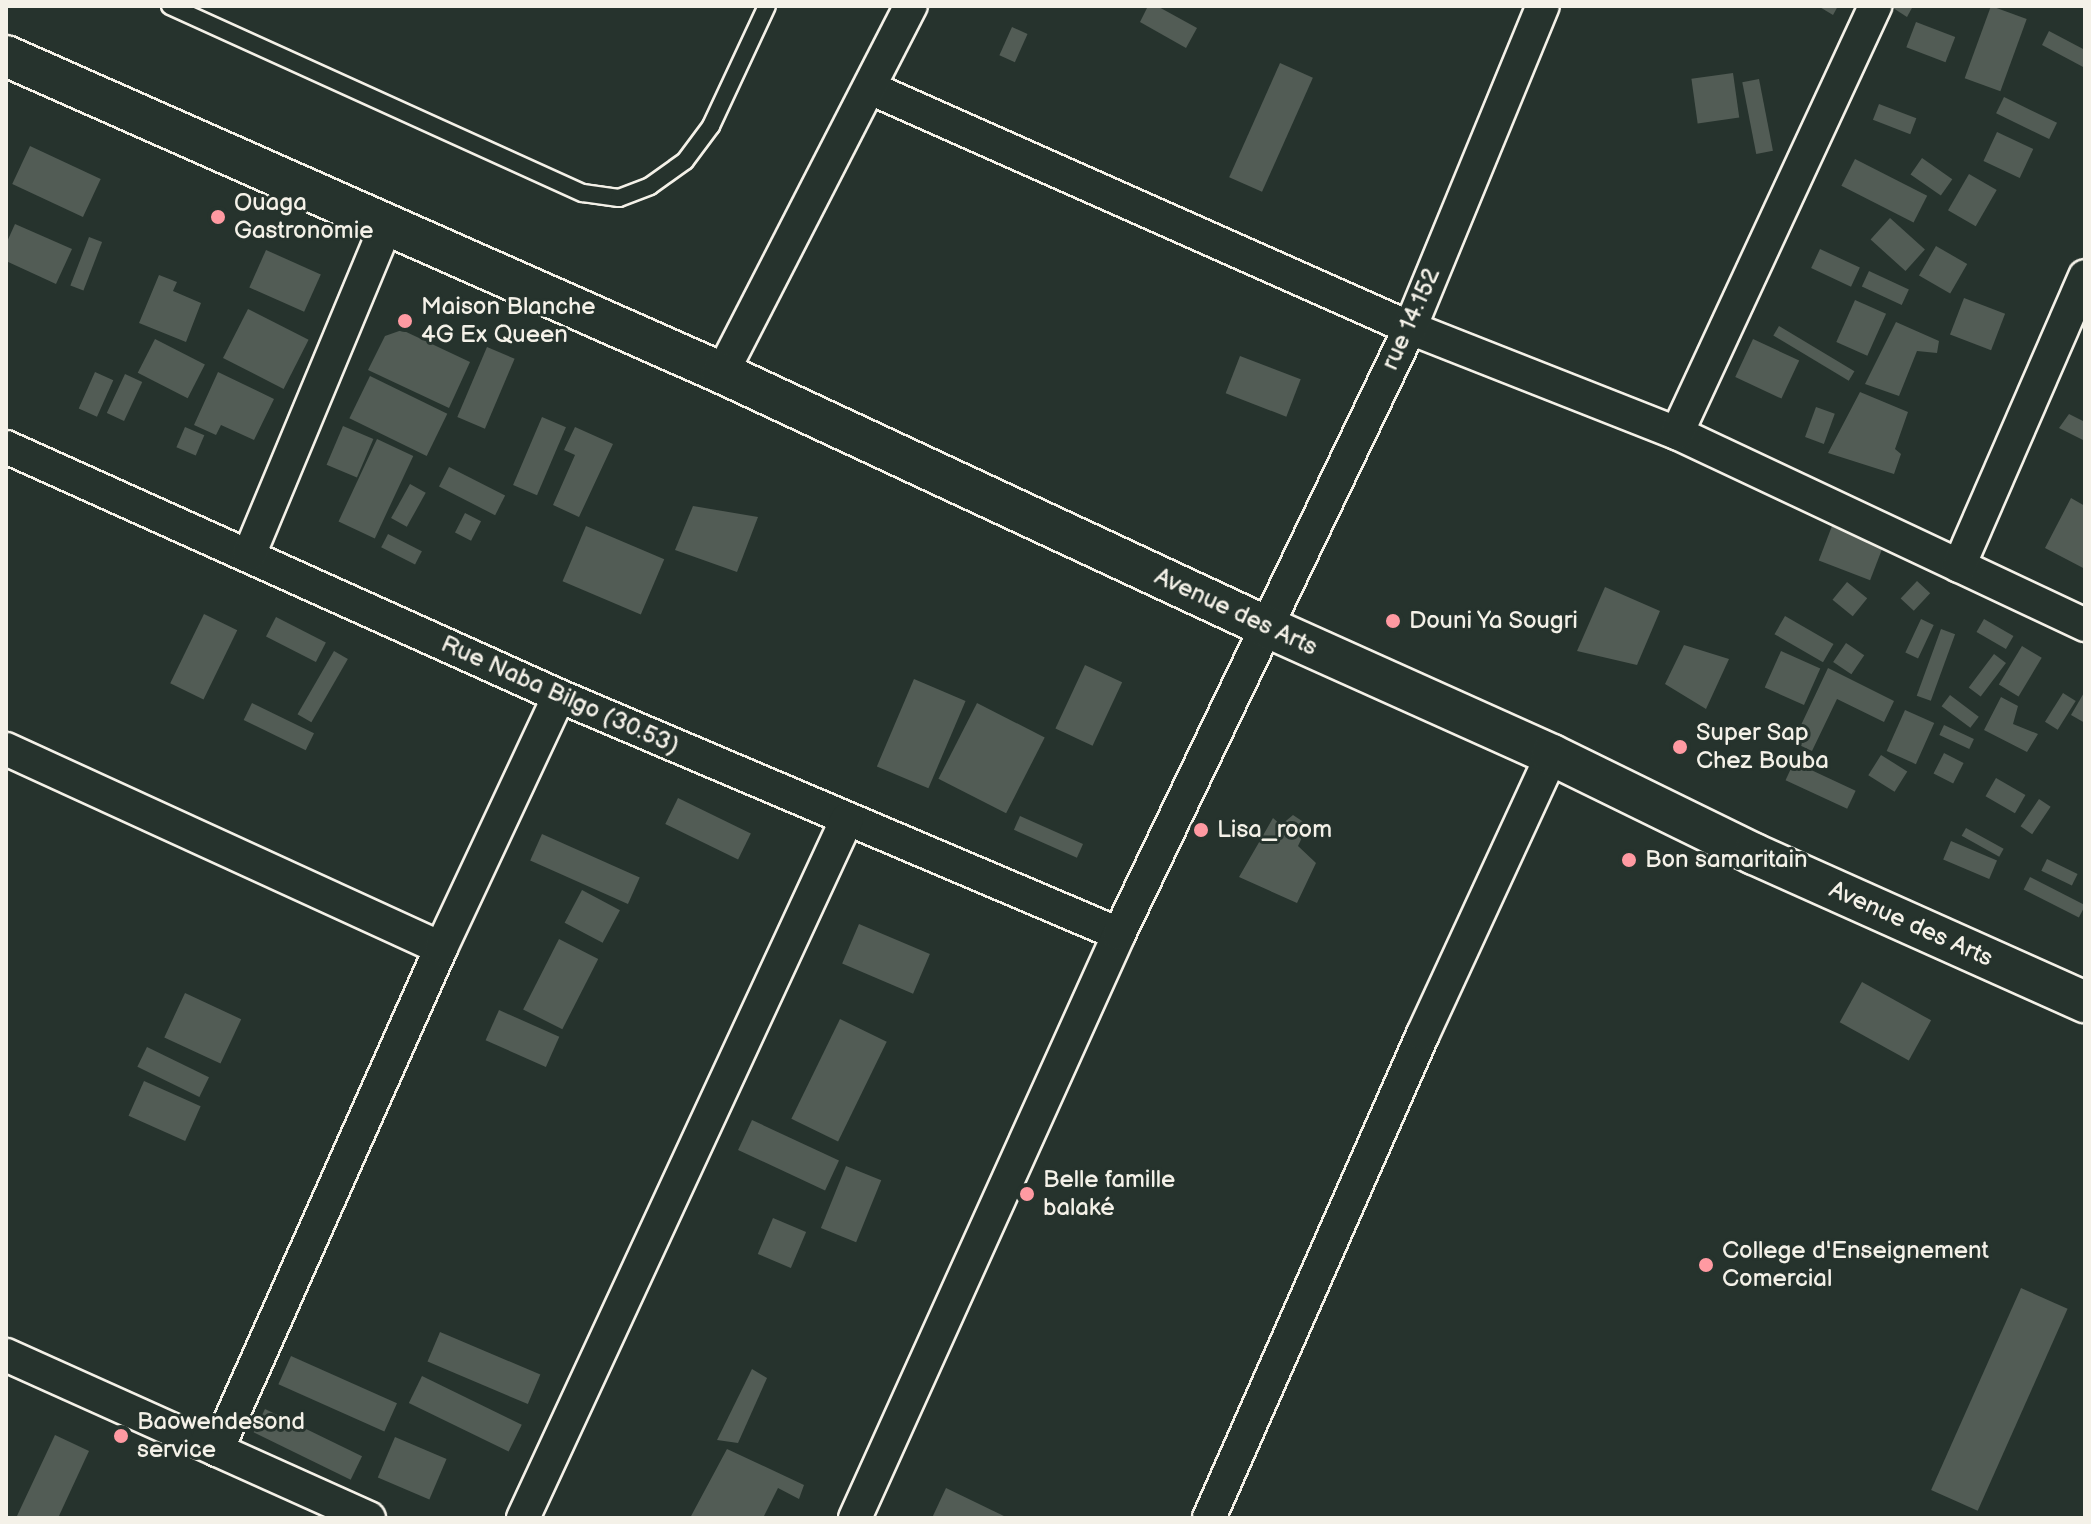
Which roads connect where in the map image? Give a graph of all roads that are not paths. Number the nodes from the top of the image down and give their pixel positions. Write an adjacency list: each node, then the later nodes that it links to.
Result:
1 (170, 6): 2 (lane)
2 (767, 6)
3 (911, 6): 7 (street)
4 (1543, 6): 10 (street, rue 14.152)
5 (1875, 6): 12 (street)
6 (6, 56): 8 (street, Avenue des Arts)
7 (870, 88): 10 (street); 11 (street)
8 (387, 224): 11 (street, Avenue des Arts); 14 (street)
9 (2085, 276): 15 (street)
10 (1410, 328): 12 (street); 17 (street, rue 14.152)
11 (722, 373): 17 (street, Avenue des Arts)
12 (1677, 433): 15 (street)
13 (6, 447): 14 (street, Rue Naba Bilgo (30.53))
14 (249, 555): 18 (street, Rue Naba Bilgo (30.53))
15 (1959, 566): 16 (street)
16 (2085, 625)
17 (1267, 627): 20 (street, Avenue des Arts); 22 (street, rue 14.152)
18 (559, 696): 21 (street, Rue Naba Bilgo (30.53)); 23 (street)
19 (6, 749): 23 (street)
20 (1552, 755): 24 (street, Avenue des Arts); 30 (street)
21 (847, 819): 22 (street, Rue Naba Bilgo (30.53)); 28 (street)
22 (1119, 934): 29 (street, rue 14.152)
23 (441, 948): 26 (street)
24 (2085, 1002)
25 (6, 1355): 26 (street)
26 (217, 1450): 27 (street)
27 (369, 1518)
28 (523, 1518)
29 (855, 1518)
30 (1209, 1518)

